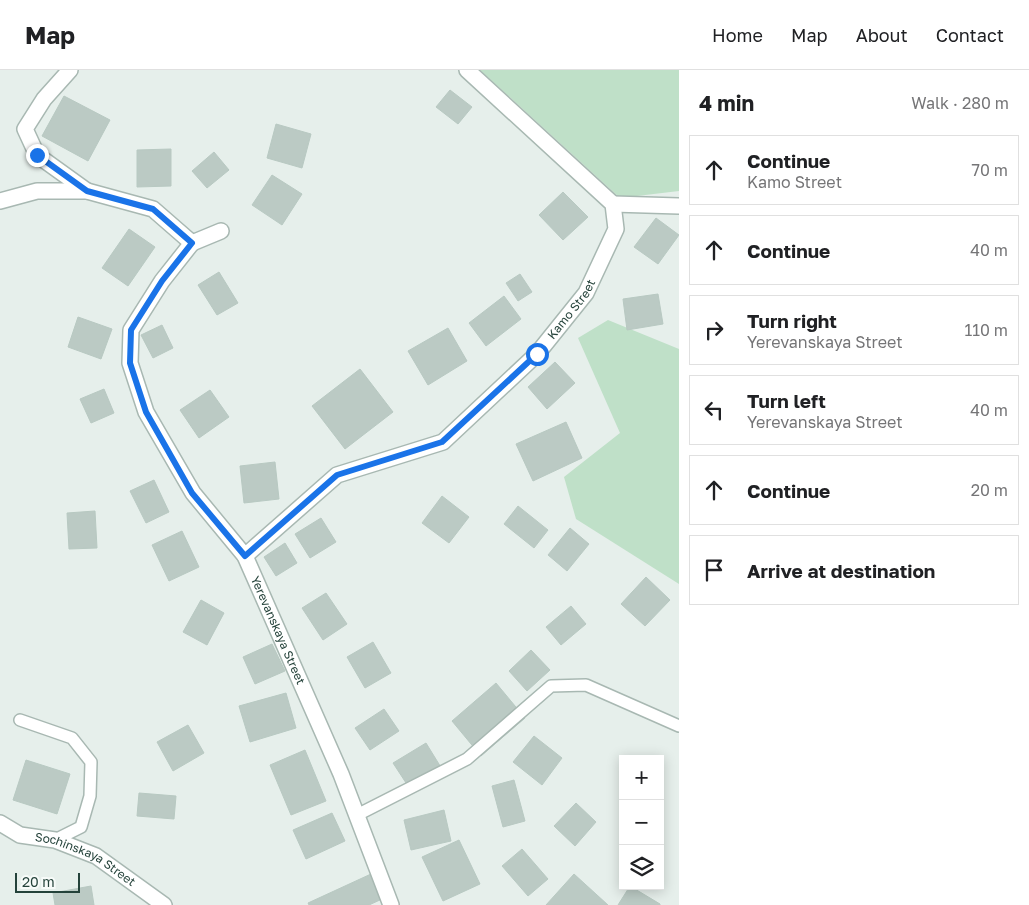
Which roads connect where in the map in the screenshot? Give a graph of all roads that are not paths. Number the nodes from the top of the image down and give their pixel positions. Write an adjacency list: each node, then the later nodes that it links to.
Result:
1 (70, 70): 3 (street)
2 (467, 70): 5 (street)
3 (87, 191): 4 (street); 8 (street)
4 (0, 201)
5 (613, 204): 6 (street); 9 (street, Kamo Street)
6 (679, 206)
7 (221, 231): 8 (street)
8 (192, 243): 9 (street, Yerevanskaya Street)
9 (245, 556): 12 (street, Yerevanskaya Street)
10 (20, 720): 14 (lane)
11 (679, 726): 12 (lane)
12 (357, 815): 16 (street, Yerevanskaya Street)
13 (0, 823): 14 (street, Sochinskaya Street)
14 (55, 840): 15 (street, Sochinskaya Street)
15 (164, 905)
16 (391, 905)

